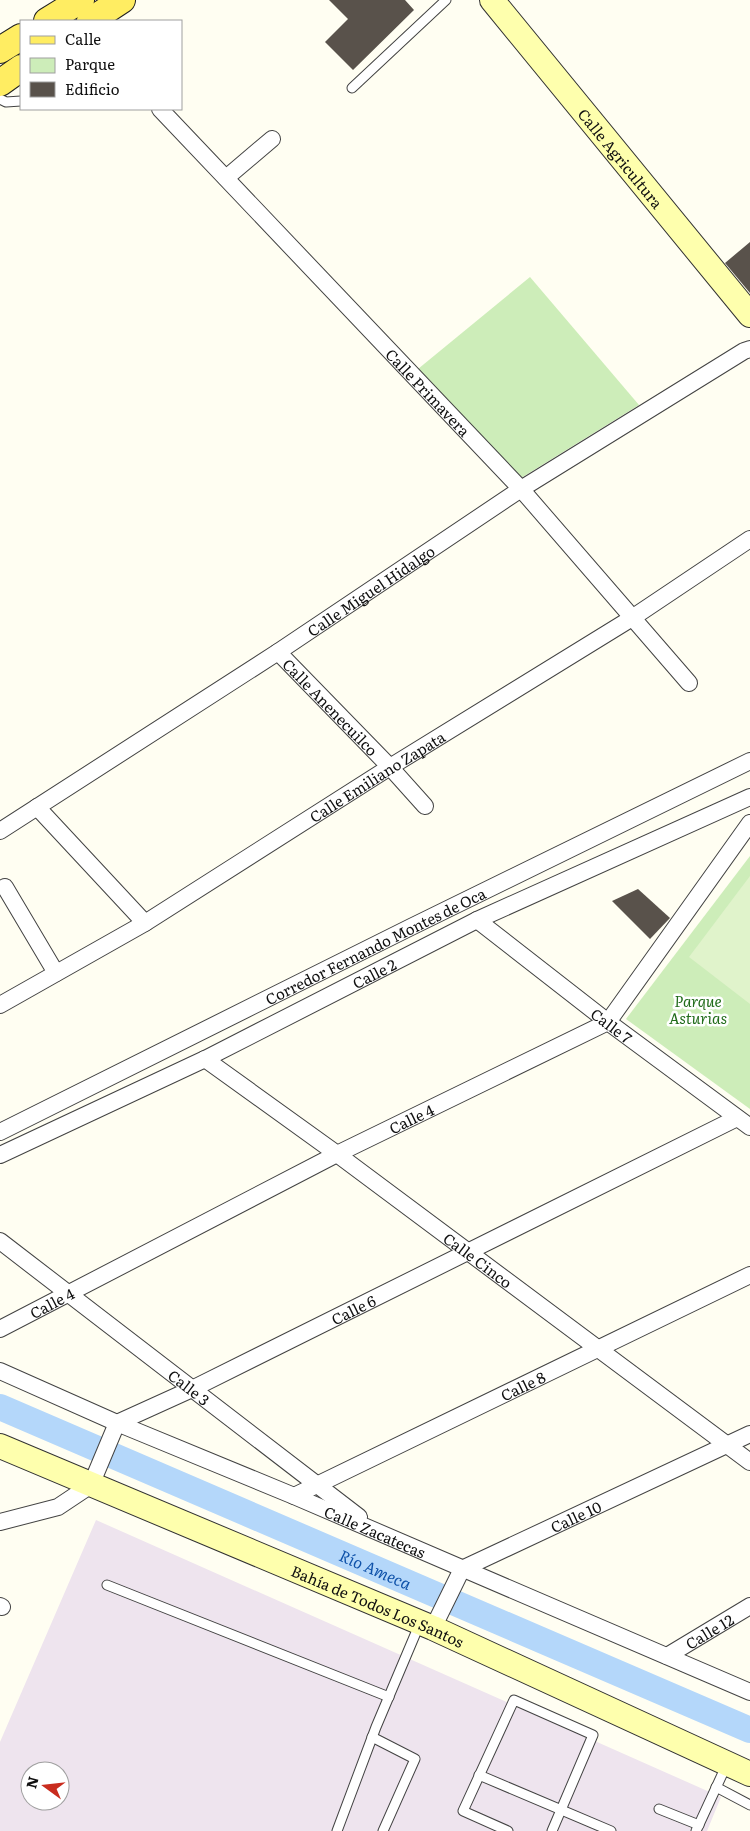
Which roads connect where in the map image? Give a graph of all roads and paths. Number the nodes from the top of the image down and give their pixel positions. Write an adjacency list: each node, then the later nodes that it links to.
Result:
1 (81, 0): 5 (main road)
2 (122, 0): 6 (main road)
3 (446, 0): 11 (lane)
4 (492, 0): 17 (main road, Calle Agricultura)
5 (49, 20)
6 (92, 20)
7 (20, 38): 8 (main road)
8 (0, 50)
9 (20, 69): 10 (main road)
10 (0, 82)
11 (352, 88)
12 (0, 99): 13 (lane)
13 (20, 101)
14 (161, 110): 16 (street, Calle Primavera)
15 (272, 139): 16 (street)
16 (226, 178): 19 (street, Calle Primavera)
17 (750, 315)
18 (748, 347): 19 (street, Calle Miguel Hidalgo)
19 (521, 489): 21 (street, Calle Primavera); 22 (street, Calle Miguel Hidalgo)
20 (750, 539): 21 (street, Calle Emiliano Zapata)
21 (632, 618): 23 (street, Calle Primavera); 25 (street, Calle Emiliano Zapata)
22 (278, 652): 25 (street, Calle Anenecuilco); 28 (street, Calle Miguel Hidalgo)
23 (689, 683)
24 (750, 761): 39 (street, Corredor Fernando Montes de Oca)
25 (390, 767): 27 (street, Calle Anenecuilco); 33 (street, Calle Emiliano Zapata)
26 (750, 796): 32 (street, Calle 2)
27 (424, 806)
28 (37, 808): 30 (street, Calle Miguel Hidalgo); 33 (street)
29 (750, 822): 36 (street, Calle 4)
30 (0, 831)
31 (5, 887): 34 (street)
32 (477, 920): 36 (street, Calle 7); 37 (street, Calle 2)
33 (145, 923): 34 (street, Calle Emiliano Zapata)
34 (56, 973): 35 (street, Calle Emiliano Zapata)
35 (0, 1005)
36 (608, 1022): 38 (street, Calle 7); 40 (street, Calle 4)
37 (205, 1059): 40 (street, Calle Cinco); 41 (street, Calle 2)
38 (744, 1123): 43 (street, Calle 6)
39 (0, 1132)
40 (337, 1154): 43 (street, Calle Cinco); 45 (street, Calle 4)
41 (0, 1155)
42 (0, 1241): 45 (street, Calle 3)
43 (468, 1252): 47 (street, Calle Cinco); 49 (street, Calle 6)
44 (750, 1275): 47 (street, Calle 8)
45 (68, 1294): 46 (street, Calle 4); 49 (street, Calle 3)
46 (0, 1329)
47 (597, 1350): 52 (street, Calle Cinco); 56 (street, Calle 8)
48 (0, 1371): 50 (street, Calle Zacatecas)
49 (192, 1388): 50 (street, Calle 6); 56 (street, Calle 3)
50 (117, 1423): 55 (street); 57 (street, Calle Zacatecas)
51 (750, 1434): 52 (street, Calle 10)
52 (727, 1445): 54 (street, Calle Cinco); 60 (street, Calle 10)
53 (0, 1446): 55 (main road, Bahía de Todos Los Santos)
54 (750, 1462)
55 (94, 1478): 58 (street); 63 (main road, Bahía de Todos Los Santos)
56 (317, 1485): 57 (street, Calle 8); 59 (street, Calle 3)
57 (294, 1496): 59 (street, Calle Zacatecas)
58 (0, 1522)
59 (378, 1532): 60 (street, Calle Zacatecas)
60 (462, 1569): 63 (street); 64 (street, Calle Zacatecas)
61 (107, 1584): 66 (lane)
62 (750, 1606): 64 (street, Calle 12)
63 (430, 1623): 66 (lane); 68 (main road, Bahía de Todos Los Santos)
64 (667, 1656): 65 (street, Calle Zacatecas)
65 (750, 1692)
66 (389, 1697): 67 (lane)
67 (372, 1737): 76 (lane); 77 (lane)
68 (727, 1764): 69 (main road, Bahía de Todos Los Santos); 71 (lane)
69 (750, 1774)
70 (479, 1775): 74 (lane); 74 (lane); 78 (lane)
71 (716, 1787): 72 (lane); 75 (lane)
72 (750, 1805)
73 (659, 1809): 75 (lane)
74 (562, 1811): 79 (lane); 80 (lane)
75 (697, 1828)
76 (337, 1831)
77 (383, 1831)
78 (508, 1831)
79 (552, 1831)
80 (611, 1831)

